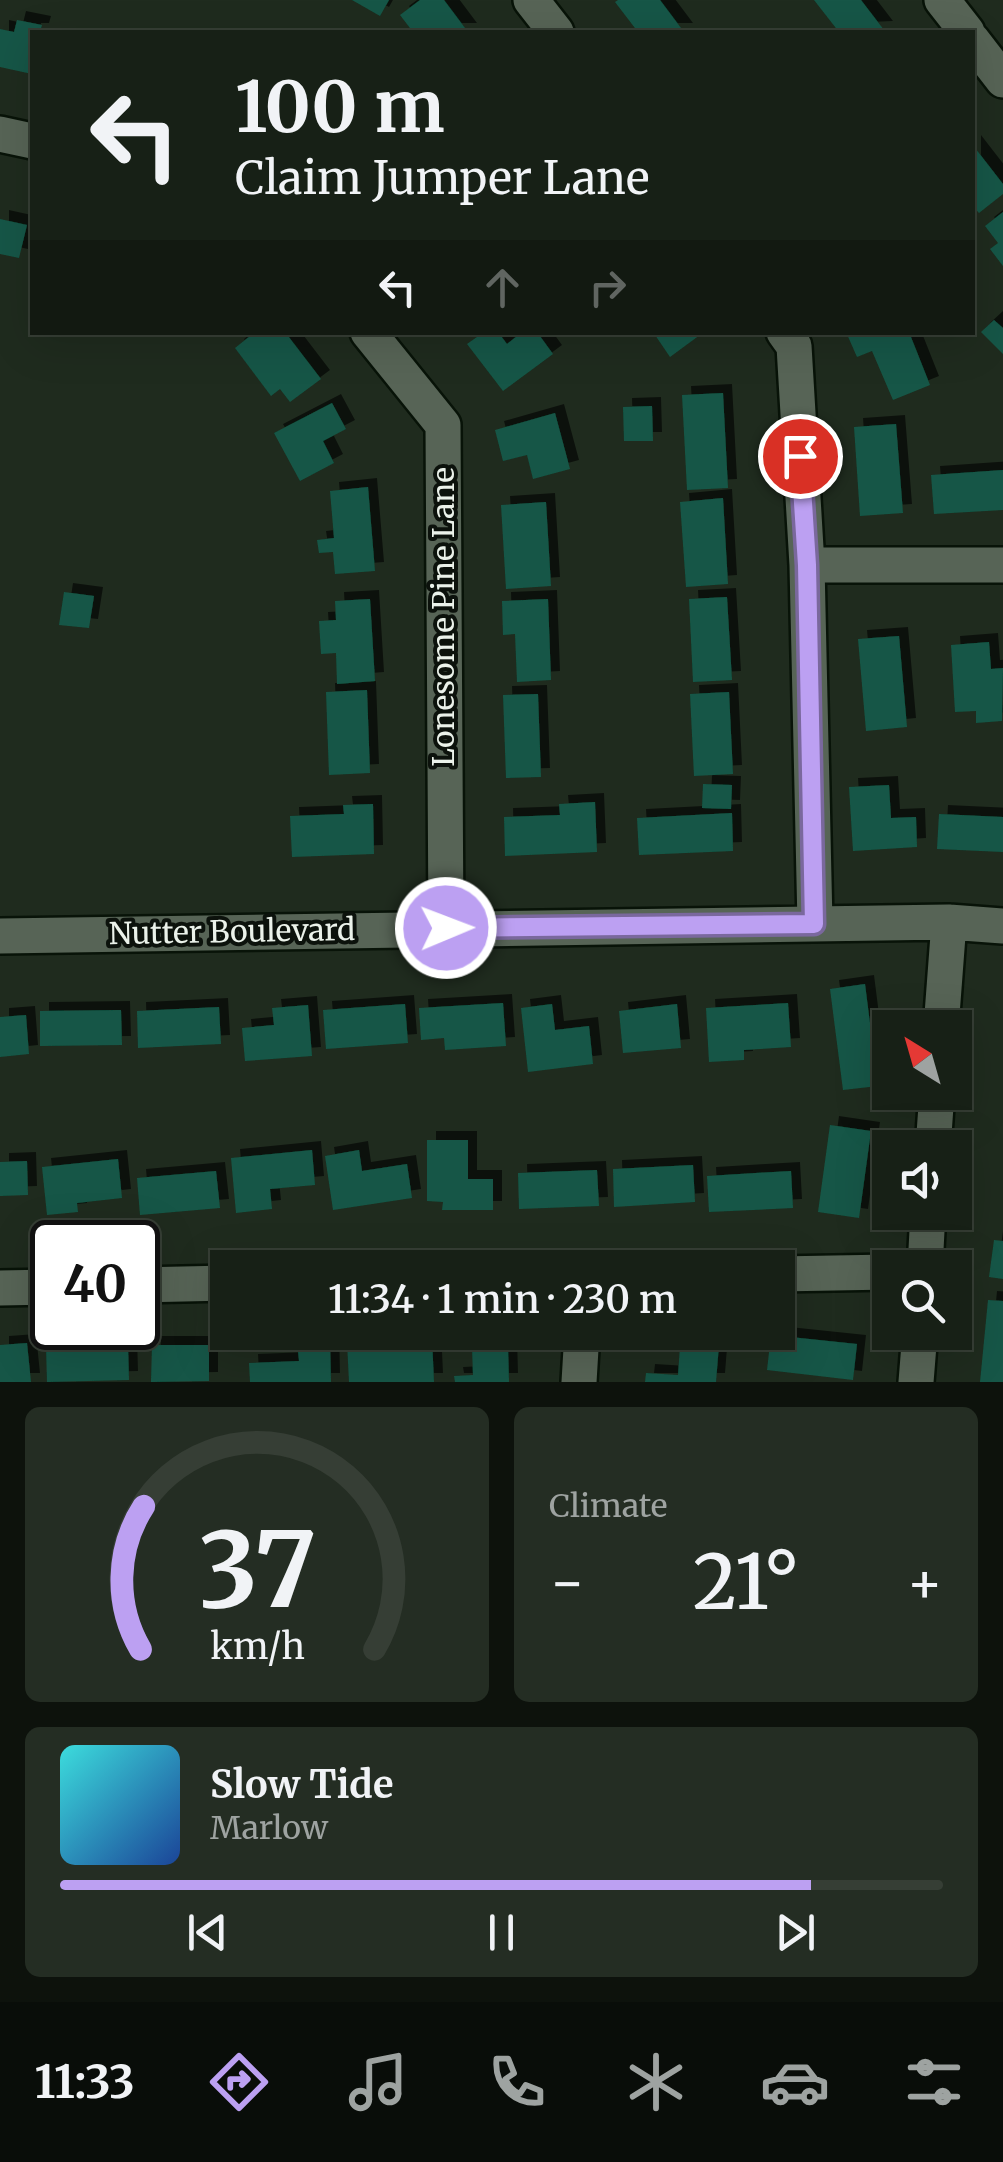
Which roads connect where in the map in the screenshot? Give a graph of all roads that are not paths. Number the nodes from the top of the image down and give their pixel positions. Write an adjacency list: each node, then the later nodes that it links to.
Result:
1 (532, 0): 3 (street)
2 (942, 0): 4 (street)
3 (554, 30)
4 (964, 30)
5 (975, 44): 6 (street)
6 (1003, 80)
7 (0, 134): 8 (street)
8 (30, 141)
9 (370, 335): 16 (street, Lonesome Pine Lane)
10 (786, 335): 12 (street)
11 (1003, 564): 12 (street)
12 (807, 565): 14 (street)
13 (949, 922): 14 (street, Nutter Boulevard); 15 (street, Nutter Boulevard); 18 (street)
14 (814, 924): 16 (street, Nutter Boulevard)
15 (1003, 926)
16 (446, 928): 17 (street, Nutter Boulevard)
17 (0, 936)
18 (943, 1010)
19 (872, 1272): 20 (street)
20 (795, 1274)
21 (210, 1284): 22 (street)
22 (160, 1285)
23 (30, 1287): 24 (street)
24 (0, 1288)
25 (581, 1350): 27 (street)
26 (919, 1350): 28 (street)
27 (579, 1382)
28 (916, 1382)

